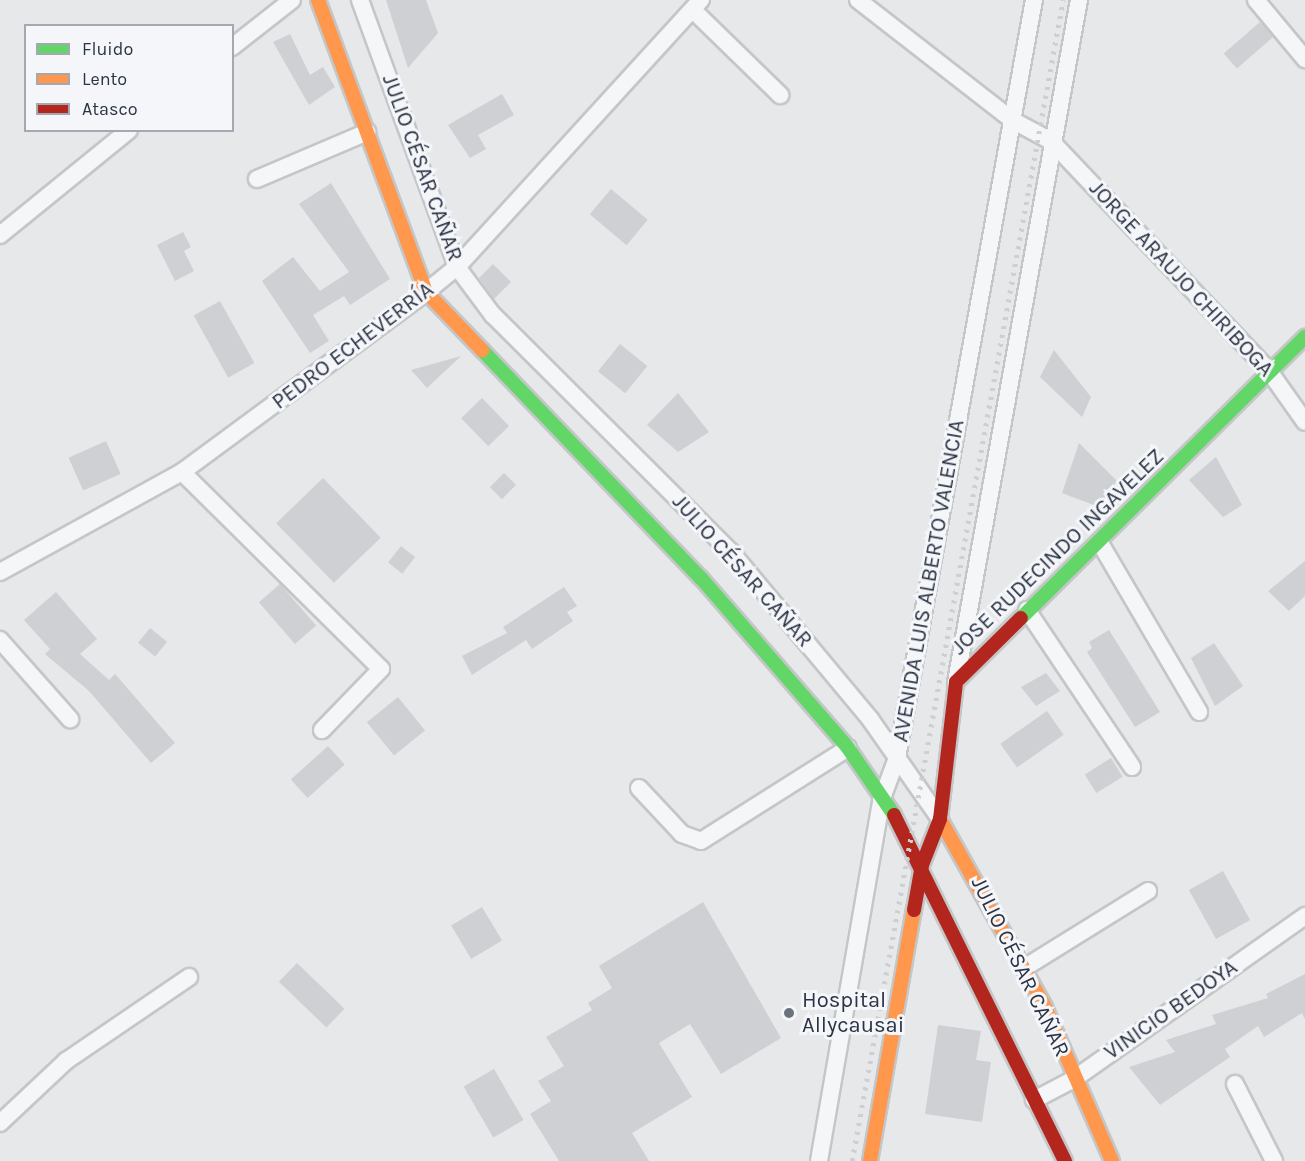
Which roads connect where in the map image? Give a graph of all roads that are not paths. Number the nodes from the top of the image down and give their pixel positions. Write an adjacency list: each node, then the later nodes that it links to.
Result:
1 (292, 0): 9 (street)
2 (318, 0): 14 (street, JULIO CÉSAR CAÑAR)
3 (360, 0): 18 (street, JULIO CÉSAR CAÑAR)
4 (858, 0): 12 (street, JORGE ARAUJO CHIRIBOGA)
5 (1034, 0): 12 (street, AVENIDA LUIS ALBERTO VALENCIA)
6 (1079, 0): 15 (street)
7 (1256, 0): 10 (street)
8 (697, 5): 11 (street); 18 (street, PEDRO ECHEVERRÍA)
9 (234, 45)
10 (1305, 59)
11 (780, 95)
12 (1012, 120): 15 (street, JORGE ARAUJO CHIRIBOGA); 33 (street, AVENIDA LUIS ALBERTO VALENCIA)
13 (127, 132): 17 (street)
14 (367, 132): 16 (street); 19 (street, JULIO CÉSAR CAÑAR)
15 (1051, 141): 21 (street, JORGE ARAUJO CHIRIBOGA); 28 (street)
16 (257, 179)
17 (0, 235)
18 (457, 267): 19 (street, PEDRO ECHEVERRÍA); 33 (street, JULIO CÉSAR CAÑAR)
19 (426, 292): 23 (street, PEDRO ECHEVERRÍA); 32 (street, JULIO CÉSAR CAÑAR)
20 (1305, 336): 21 (street, JOSE RUDECINDO INGAVELEZ)
21 (1269, 371): 22 (street, JORGE ARAUJO CHIRIBOGA); 24 (street, JOSE RUDECINDO INGAVELEZ)
22 (1305, 422)
23 (182, 472): 25 (street, PEDRO ECHEVERRÍA); 31 (street)
24 (1100, 543): 26 (street, JOSE RUDECINDO INGAVELEZ); 29 (street)
25 (0, 572)
26 (1027, 610): 28 (street, JOSE RUDECINDO INGAVELEZ); 34 (street)
27 (0, 640): 30 (street)
28 (956, 682): 37 (street, JOSE RUDECINDO INGAVELEZ)
29 (1199, 712)
30 (69, 718)
31 (322, 730)
32 (848, 748): 35 (street); 36 (street, JULIO CÉSAR CAÑAR)
33 (897, 758): 36 (street, AVENIDA LUIS ALBERTO VALENCIA); 37 (street, JULIO CÉSAR CAÑAR)
34 (1132, 767)
35 (639, 788)
36 (881, 801): 38 (street, JULIO CÉSAR CAÑAR); 47 (street, AVENIDA LUIS ALBERTO VALENCIA)
37 (940, 819): 38 (street, JOSE RUDECINDO INGAVELEZ); 41 (street, JULIO CÉSAR CAÑAR)
38 (922, 865): 45 (street, JULIO CÉSAR CAÑAR); 48 (street, JOSE RUDECINDO INGAVELEZ)
39 (1148, 891): 41 (street)
40 (1305, 916): 43 (street, VINICIO BEDOYA)
41 (1024, 968): 43 (street, JULIO CÉSAR CAÑAR)
42 (189, 977): 46 (street)
43 (1074, 1079): 45 (street, VINICIO BEDOYA); 50 (street, JULIO CÉSAR CAÑAR)
44 (1235, 1084): 51 (street)
45 (1034, 1100): 49 (street, JULIO CÉSAR CAÑAR)
46 (0, 1123)
47 (819, 1161)
48 (870, 1161)
49 (1065, 1161)
50 (1112, 1161)
51 (1274, 1161)

